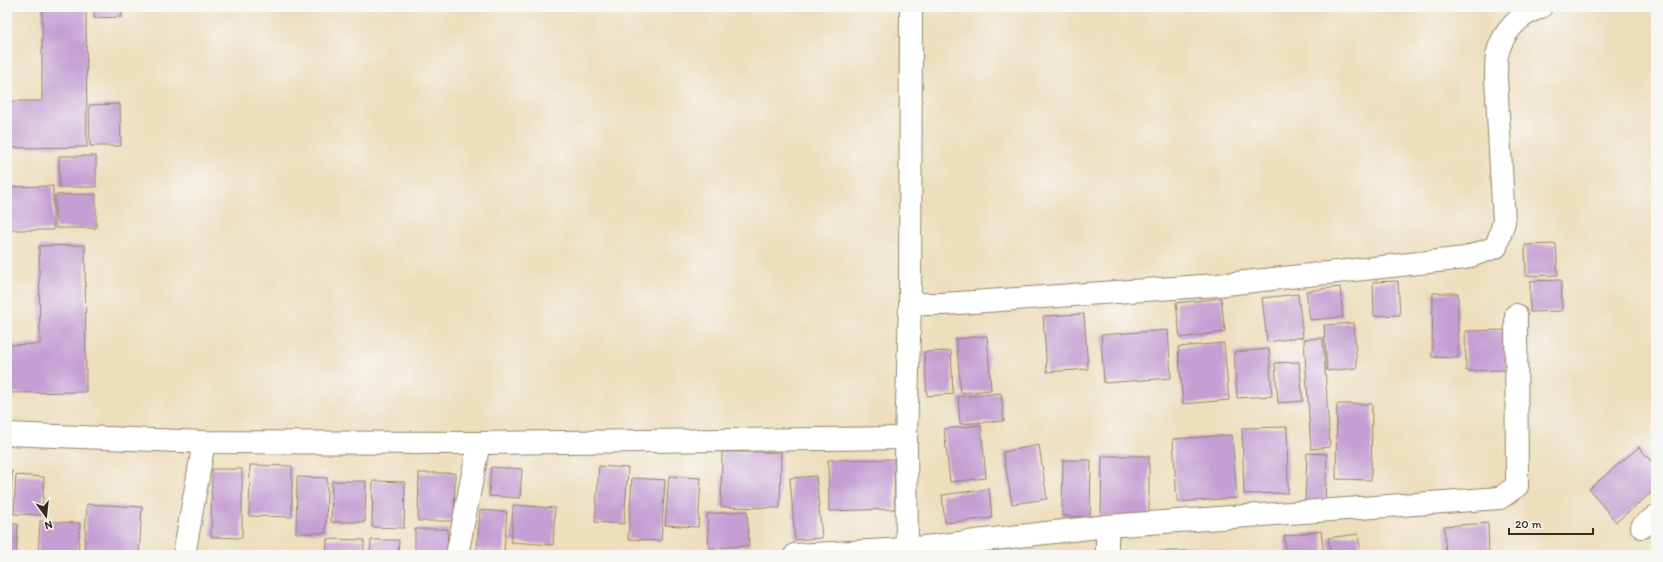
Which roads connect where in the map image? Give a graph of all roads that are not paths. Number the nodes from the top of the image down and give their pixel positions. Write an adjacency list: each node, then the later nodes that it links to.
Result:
1 (911, 7): 3 (street)
2 (1541, 7): 3 (street)
3 (910, 304): 6 (street)
4 (1516, 315): 9 (street)
5 (7, 434): 7 (street)
6 (906, 438): 8 (street); 10 (street)
7 (204, 442): 8 (street); 11 (street)
8 (478, 443): 12 (street)
9 (1107, 526): 10 (street); 14 (street)
10 (907, 552): 13 (street)
11 (184, 555)
12 (457, 555)
13 (795, 555)
14 (1108, 555)

